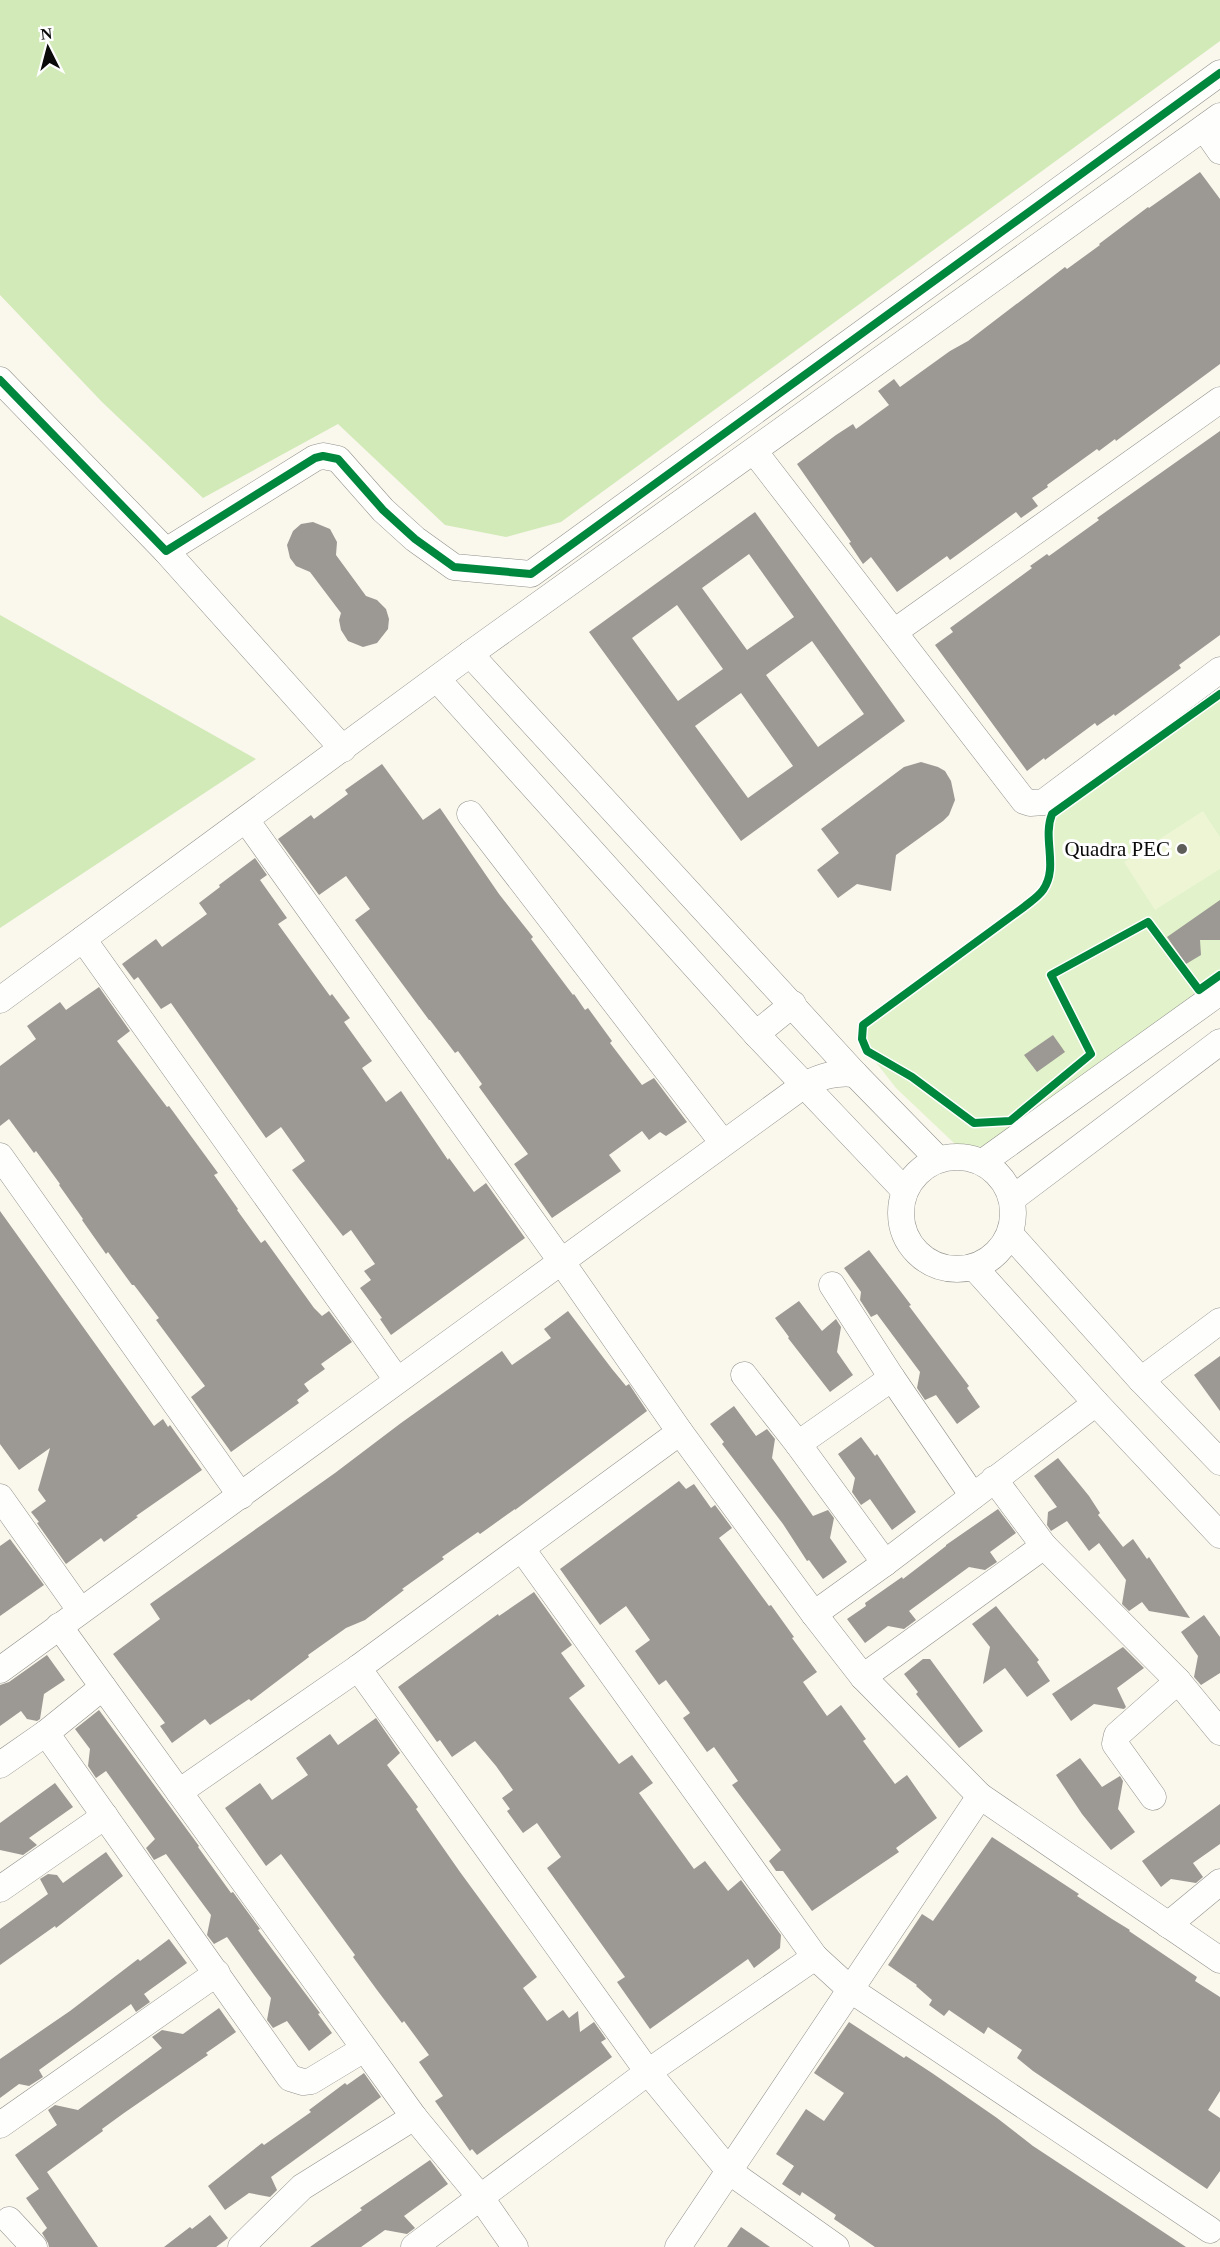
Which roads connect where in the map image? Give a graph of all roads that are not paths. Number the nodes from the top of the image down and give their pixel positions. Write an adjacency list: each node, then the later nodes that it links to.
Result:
1 (1220, 73): 7 (street)
2 (1212, 122): 3 (street); 6 (street)
3 (1220, 151)
4 (0, 380): 7 (street)
5 (1220, 400): 8 (street)
6 (754, 451): 8 (street); 9 (street)
7 (166, 551): 12 (street)
8 (894, 632): 10 (street)
9 (470, 654): 11 (street); 18 (street)
10 (1220, 670)
11 (437, 679): 12 (street); 19 (street)
12 (343, 749): 14 (street)
13 (471, 814): 23 (street)
14 (246, 820): 15 (street); 30 (street)
15 (83, 939): 17 (street); 36 (street)
16 (1220, 992): 26 (street)
17 (0, 1000)
18 (793, 1004): 19 (street); 21 (street)
19 (756, 1034): 22 (street)
20 (1220, 1042): 28 (street)
21 (855, 1074): 22 (street); 25 (street)
22 (804, 1085): 23 (street); 27 (street)
23 (723, 1143): 30 (street)
24 (0, 1156): 43 (street)
25 (938, 1160): 26 (street); 27 (street)
26 (983, 1162): 28 (street)
27 (905, 1191): 31 (street)
28 (1012, 1198): 29 (street)
29 (1010, 1234): 31 (street); 37 (street)
30 (561, 1261): 36 (street); 39 (street)
31 (974, 1267): 38 (street)
32 (832, 1285): 35 (street)
33 (1220, 1321): 37 (street)
34 (744, 1375): 40 (street)
35 (892, 1378): 40 (street); 44 (street)
36 (397, 1380): 43 (street)
37 (1141, 1380): 41 (street)
38 (1096, 1403): 42 (street); 46 (street)
39 (680, 1432): 48 (street); 51 (street)
40 (798, 1444): 49 (street)
41 (1220, 1462)
42 (994, 1479): 44 (street); 47 (street)
43 (241, 1496): 50 (street)
44 (973, 1496): 49 (street)
45 (0, 1497): 50 (street)
46 (1220, 1535)
47 (1044, 1546): 55 (street); 56 (street)
48 (522, 1549): 53 (street); 68 (street)
49 (885, 1563): 51 (street)
50 (80, 1611): 52 (street)
51 (814, 1614): 55 (street)
52 (59, 1626): 54 (street); 57 (street)
53 (358, 1668): 61 (street); 73 (street)
54 (0, 1670)
55 (863, 1677): 62 (street)
56 (1178, 1681): 58 (street); 63 (street)
57 (103, 1688): 59 (street); 61 (street)
58 (1220, 1732)
59 (46, 1733): 60 (street); 64 (street)
60 (0, 1765)
61 (178, 1792): 72 (street)
62 (980, 1796): 67 (street); 71 (street)
63 (1153, 1797)
64 (105, 1816): 66 (street); 70 (street)
65 (1220, 1882): 67 (street)
66 (0, 1888)
67 (1168, 1925): 69 (street)
68 (815, 1957): 71 (street); 73 (street)
69 (1220, 1960)
70 (217, 1973): 72 (street); 75 (street)
71 (851, 1990): 76 (street); 79 (street)
72 (364, 2049): 74 (street)
73 (648, 2072): 76 (street); 77 (street)
74 (414, 2117): 77 (street); 81 (street)
75 (0, 2125)
76 (730, 2172): 84 (street); 85 (street)
77 (481, 2198): 82 (street); 83 (street)
78 (9, 2220): 80 (street)
79 (1209, 2231)
80 (34, 2247)
81 (242, 2247)
82 (414, 2247)
83 (515, 2247)
84 (678, 2247)
85 (836, 2247)

